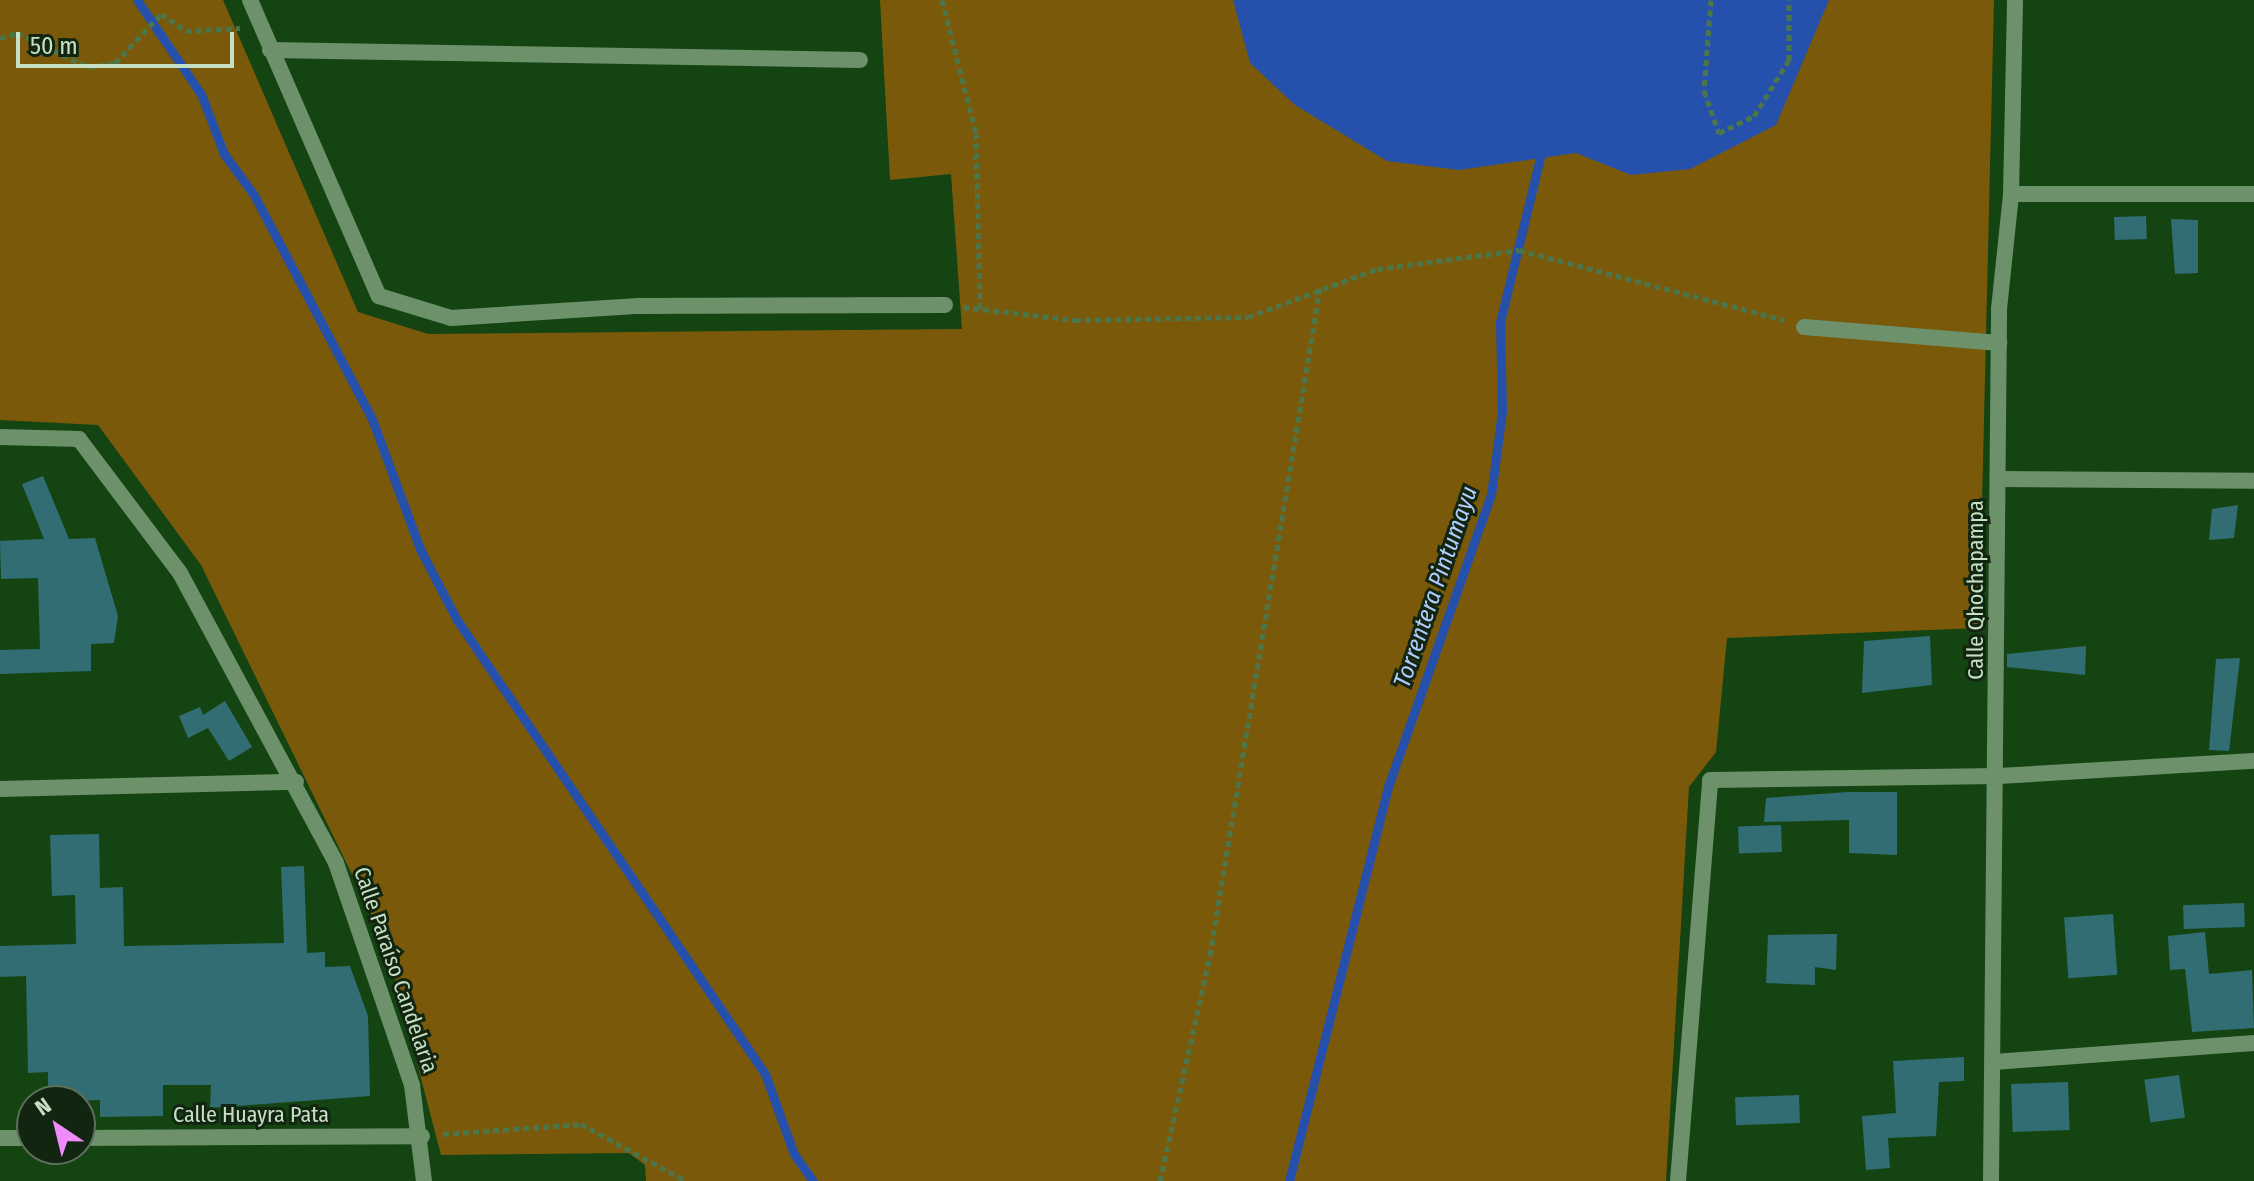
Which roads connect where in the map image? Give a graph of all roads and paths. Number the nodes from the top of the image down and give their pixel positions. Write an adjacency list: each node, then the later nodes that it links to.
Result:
1 (250, 0): 6 (street)
2 (942, 0): 14 (path)
3 (1711, 0): 4 (path)
4 (1789, 0)
5 (2015, 0): 10 (street, Calle Qhochapampa)
6 (261, 26): 7 (path); 8 (street)
7 (0, 38)
8 (270, 50): 9 (street); 13 (street)
9 (860, 60)
10 (2011, 194): 11 (street); 16 (street, Calle Qhochapampa)
11 (2254, 194)
12 (1320, 288): 14 (path); 15 (path); 30 (path)
13 (945, 305): 14 (path)
14 (980, 309)
15 (1804, 327): 16 (street)
16 (1999, 343): 18 (street, Calle Qhochapampa)
17 (0, 437): 22 (street, Calle Paraíso Candelaria)
18 (1998, 479): 19 (street); 21 (street, Calle Qhochapampa)
19 (2254, 481)
20 (2254, 761): 21 (street)
21 (1999, 776): 25 (street, Calle Qhochapampa); 31 (street)
22 (296, 782): 23 (street); 26 (street, Calle Paraíso Candelaria)
23 (0, 789)
24 (2254, 1043): 25 (street)
25 (1994, 1062): 32 (street, Calle Qhochapampa)
26 (422, 1136): 27 (street, Calle Huayra Pata); 28 (street, Calle Paraíso Candelaria); 29 (path)
27 (96, 1138)
28 (424, 1181)
29 (686, 1181)
30 (1160, 1181)
31 (1678, 1181)
32 (1991, 1181)

